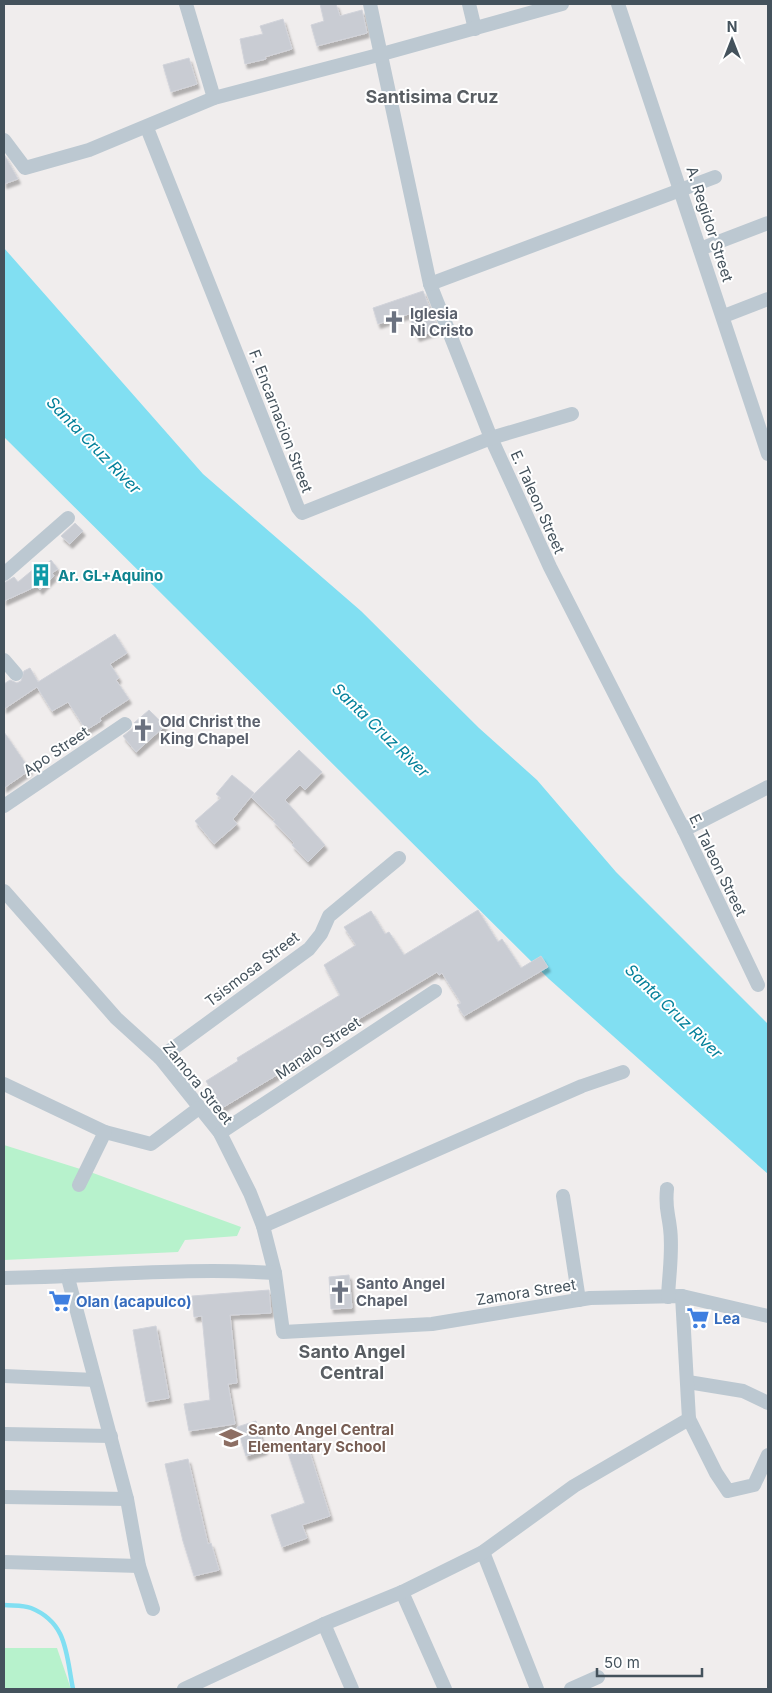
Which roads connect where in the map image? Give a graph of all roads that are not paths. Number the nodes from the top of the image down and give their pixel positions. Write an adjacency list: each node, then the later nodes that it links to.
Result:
1 (186, 4): 8 (street)
2 (370, 4): 7 (street, E. Taleon Street)
3 (469, 4): 6 (street)
4 (561, 4): 6 (street)
5 (618, 4): 12 (street, A. Regidor Street)
6 (475, 29): 7 (street)
7 (382, 54): 8 (street); 15 (street, E. Taleon Street)
8 (214, 98): 9 (street)
9 (147, 128): 10 (street); 19 (street, F. Encarnacion Street)
10 (4, 140)
11 (715, 177): 12 (street)
12 (682, 189): 14 (street, A. Regidor Street); 15 (street)
13 (768, 223): 14 (street)
14 (700, 249): 17 (street, A. Regidor Street)
15 (430, 284): 19 (street, E. Taleon Street)
16 (768, 299): 17 (street)
17 (724, 316): 20 (street, A. Regidor Street)
18 (572, 414): 19 (street, F. Encarnacion Street)
19 (491, 438): 28 (street, E. Taleon Street)
20 (768, 454)
21 (68, 518): 22 (street)
22 (4, 574)
23 (4, 660): 24 (street)
24 (16, 674)
25 (125, 724): 27 (street, Apo Street)
26 (768, 788): 28 (street)
27 (4, 806)
28 (684, 830): 31 (street, E. Taleon Street)
29 (399, 858): 33 (street, Tsismosa Street)
30 (4, 891): 33 (street, Zamora Street)
31 (758, 985)
32 (435, 991): 38 (street, Manalo Street)
33 (160, 1058): 36 (street, Zamora Street)
34 (623, 1072): 42 (street)
35 (4, 1084): 37 (street)
36 (199, 1108): 37 (street); 38 (street, Zamora Street)
37 (105, 1132): 39 (street)
38 (220, 1133): 42 (street, Zamora Street)
39 (79, 1184)
40 (667, 1189): 47 (street)
41 (563, 1196): 48 (street)
42 (263, 1226): 43 (street, Zamora Street)
43 (275, 1273): 45 (street); 48 (street, Zamora Street)
44 (4, 1278): 45 (street)
45 (68, 1278): 51 (street)
46 (682, 1296): 47 (street, Zamora Street); 49 (street, Zamora Street); 52 (street)
47 (668, 1297): 48 (street, Zamora Street)
48 (580, 1300)
49 (768, 1316)
50 (4, 1376): 51 (street)
51 (94, 1380): 56 (street)
52 (688, 1382): 53 (street); 54 (street)
53 (768, 1403)
54 (689, 1419): 57 (street); 60 (street)
55 (4, 1434): 56 (street)
56 (111, 1436): 59 (street)
57 (768, 1455)
58 (4, 1497): 59 (street)
59 (127, 1500): 62 (street)
60 (483, 1552): 63 (street); 70 (street)
61 (4, 1562): 62 (street)
62 (139, 1566): 64 (street)
63 (402, 1592): 65 (street); 69 (street)
64 (153, 1609)
65 (324, 1624): 67 (street); 68 (street)
66 (598, 1677): 71 (street)
67 (349, 1688)
68 (184, 1689)
69 (445, 1689)
70 (537, 1689)
71 (571, 1689)

